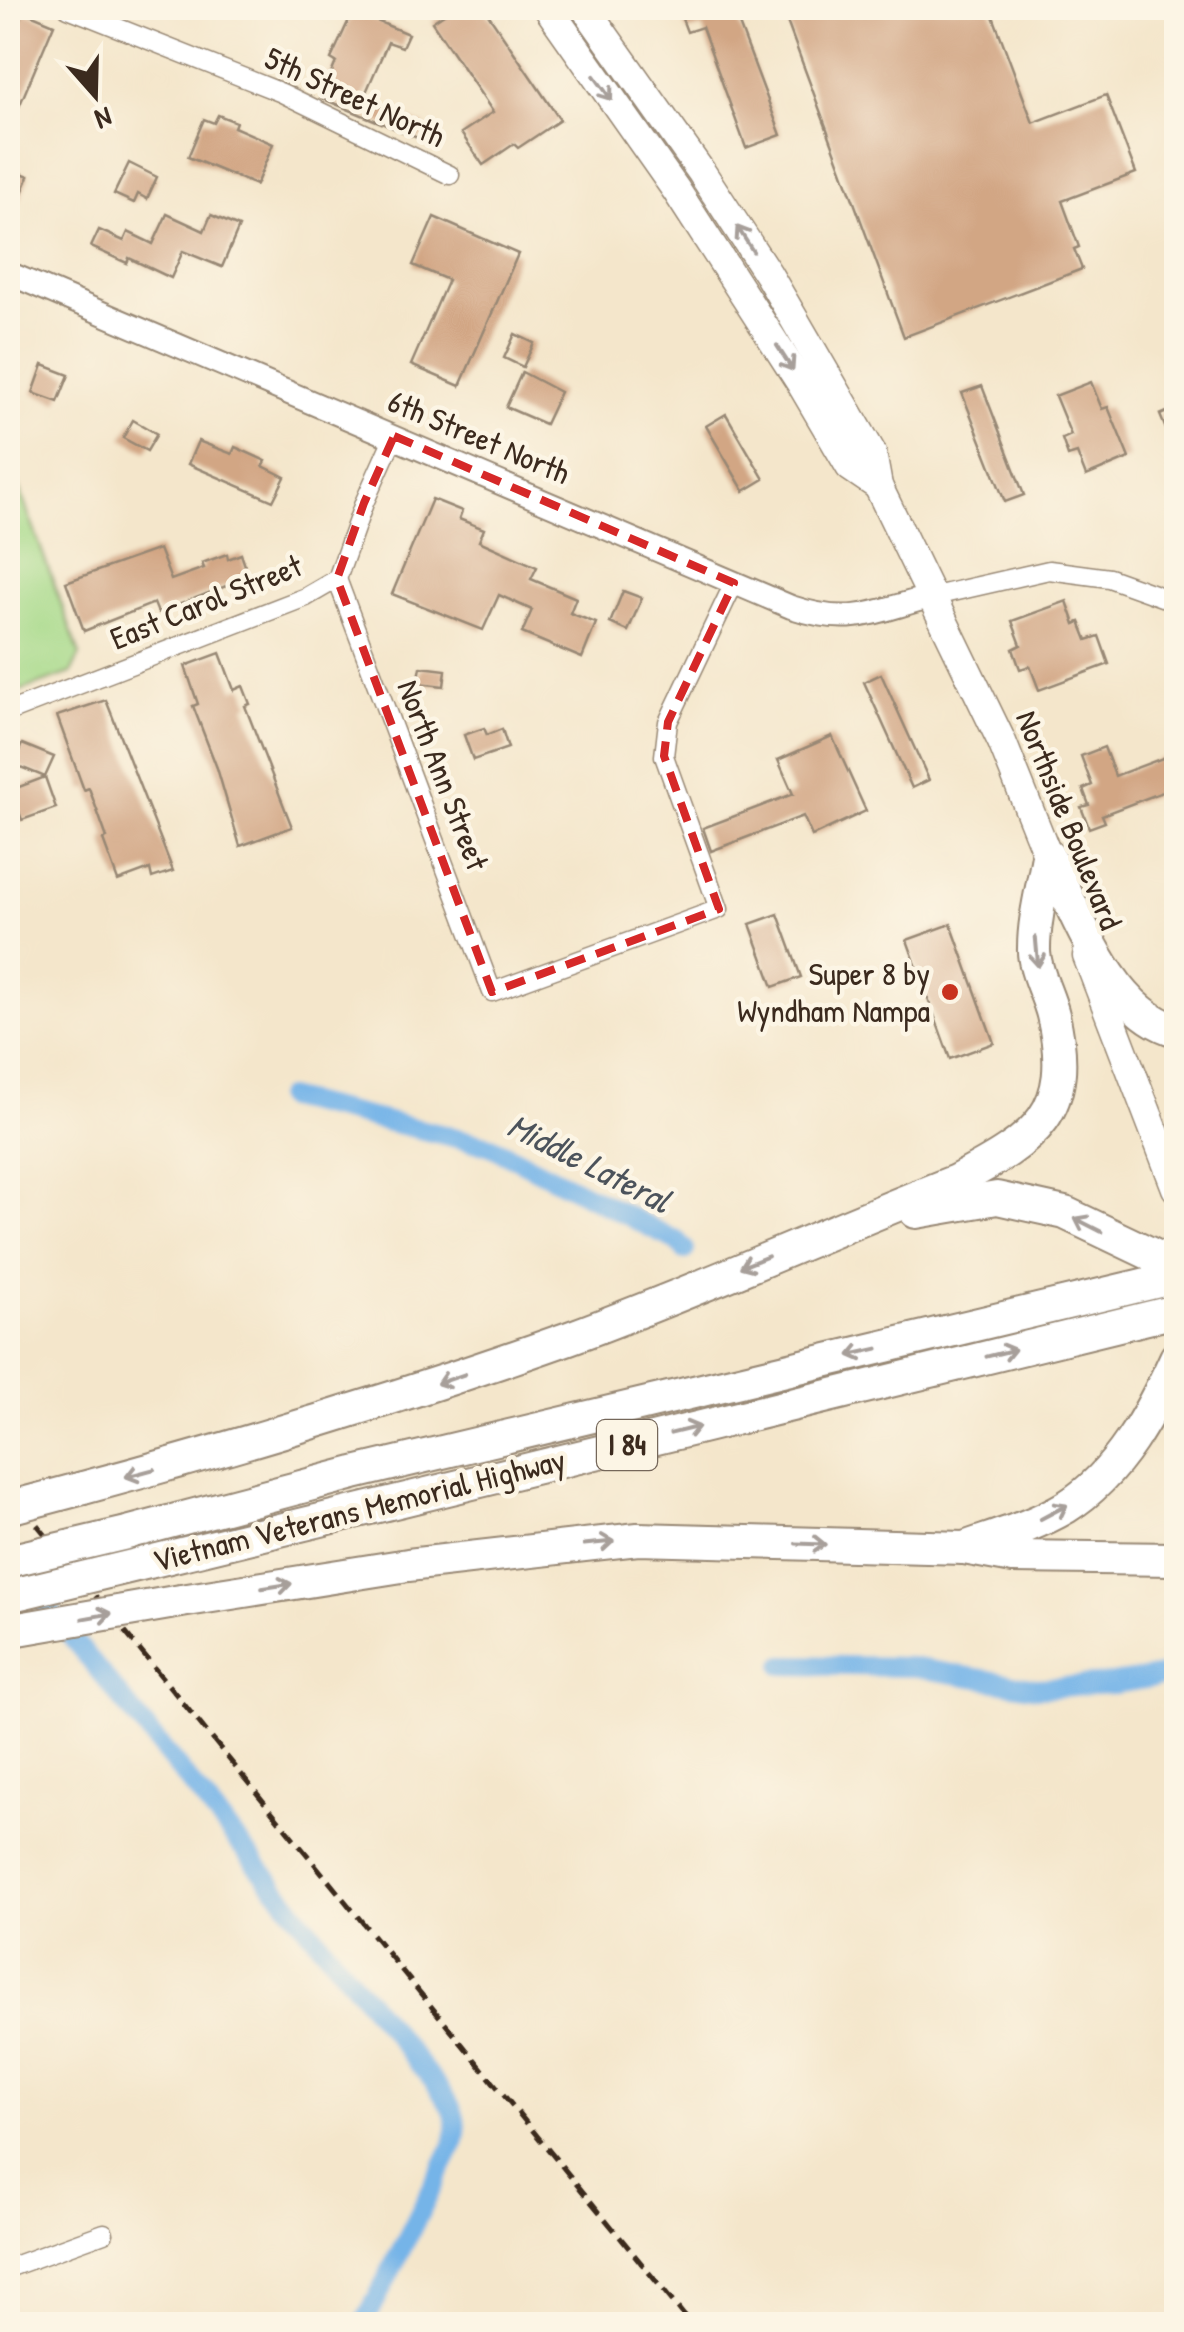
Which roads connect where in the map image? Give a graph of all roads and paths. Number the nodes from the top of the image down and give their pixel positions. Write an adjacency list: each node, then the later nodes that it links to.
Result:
1 (68, 8): 4 (street, 5th Street North)
2 (548, 8): 7 (main road, Northside Boulevard, one-way to 7)
3 (585, 8): 7 (main road, Northside Boulevard, one-way to 3)
4 (450, 175)
5 (8, 273): 6 (street, 6th Street North)
6 (394, 436): 8 (street, East Carol Street); 9 (street, 6th Street North)
7 (878, 486): 10 (main road, Northside Boulevard)
8 (338, 579): 9 (street, North Ann Street); 12 (street, East Carol Street)
9 (734, 582): 10 (street, 6th Street North)
10 (930, 596): 11 (street); 13 (main road, Northside Boulevard)
11 (1176, 602)
12 (8, 712)
13 (1048, 856): 14 (highway); 15 (main road, Northside Boulevard); 16 (highway, one-way to 16)
14 (1176, 1030)
15 (1176, 1188)
16 (812, 1238): 17 (highway, one-way to 16); 21 (highway, one-way to 21, bridge)
17 (1176, 1266)
18 (1176, 1277): 24 (highway, Vietnam Veterans Memorial Highway / I 84, one-way to 24, bridge)
19 (1176, 1311): 25 (highway, Vietnam Veterans Memorial Highway / I 84, one-way to 19, bridge)
20 (1176, 1358): 22 (highway, one-way to 20)
21 (8, 1508)
22 (964, 1548): 23 (highway); 26 (highway, one-way to 22, bridge)
23 (1176, 1559)
24 (8, 1561)
25 (8, 1596)
26 (10, 1630)
27 (104, 2233): 28 (street)
28 (8, 2268)

